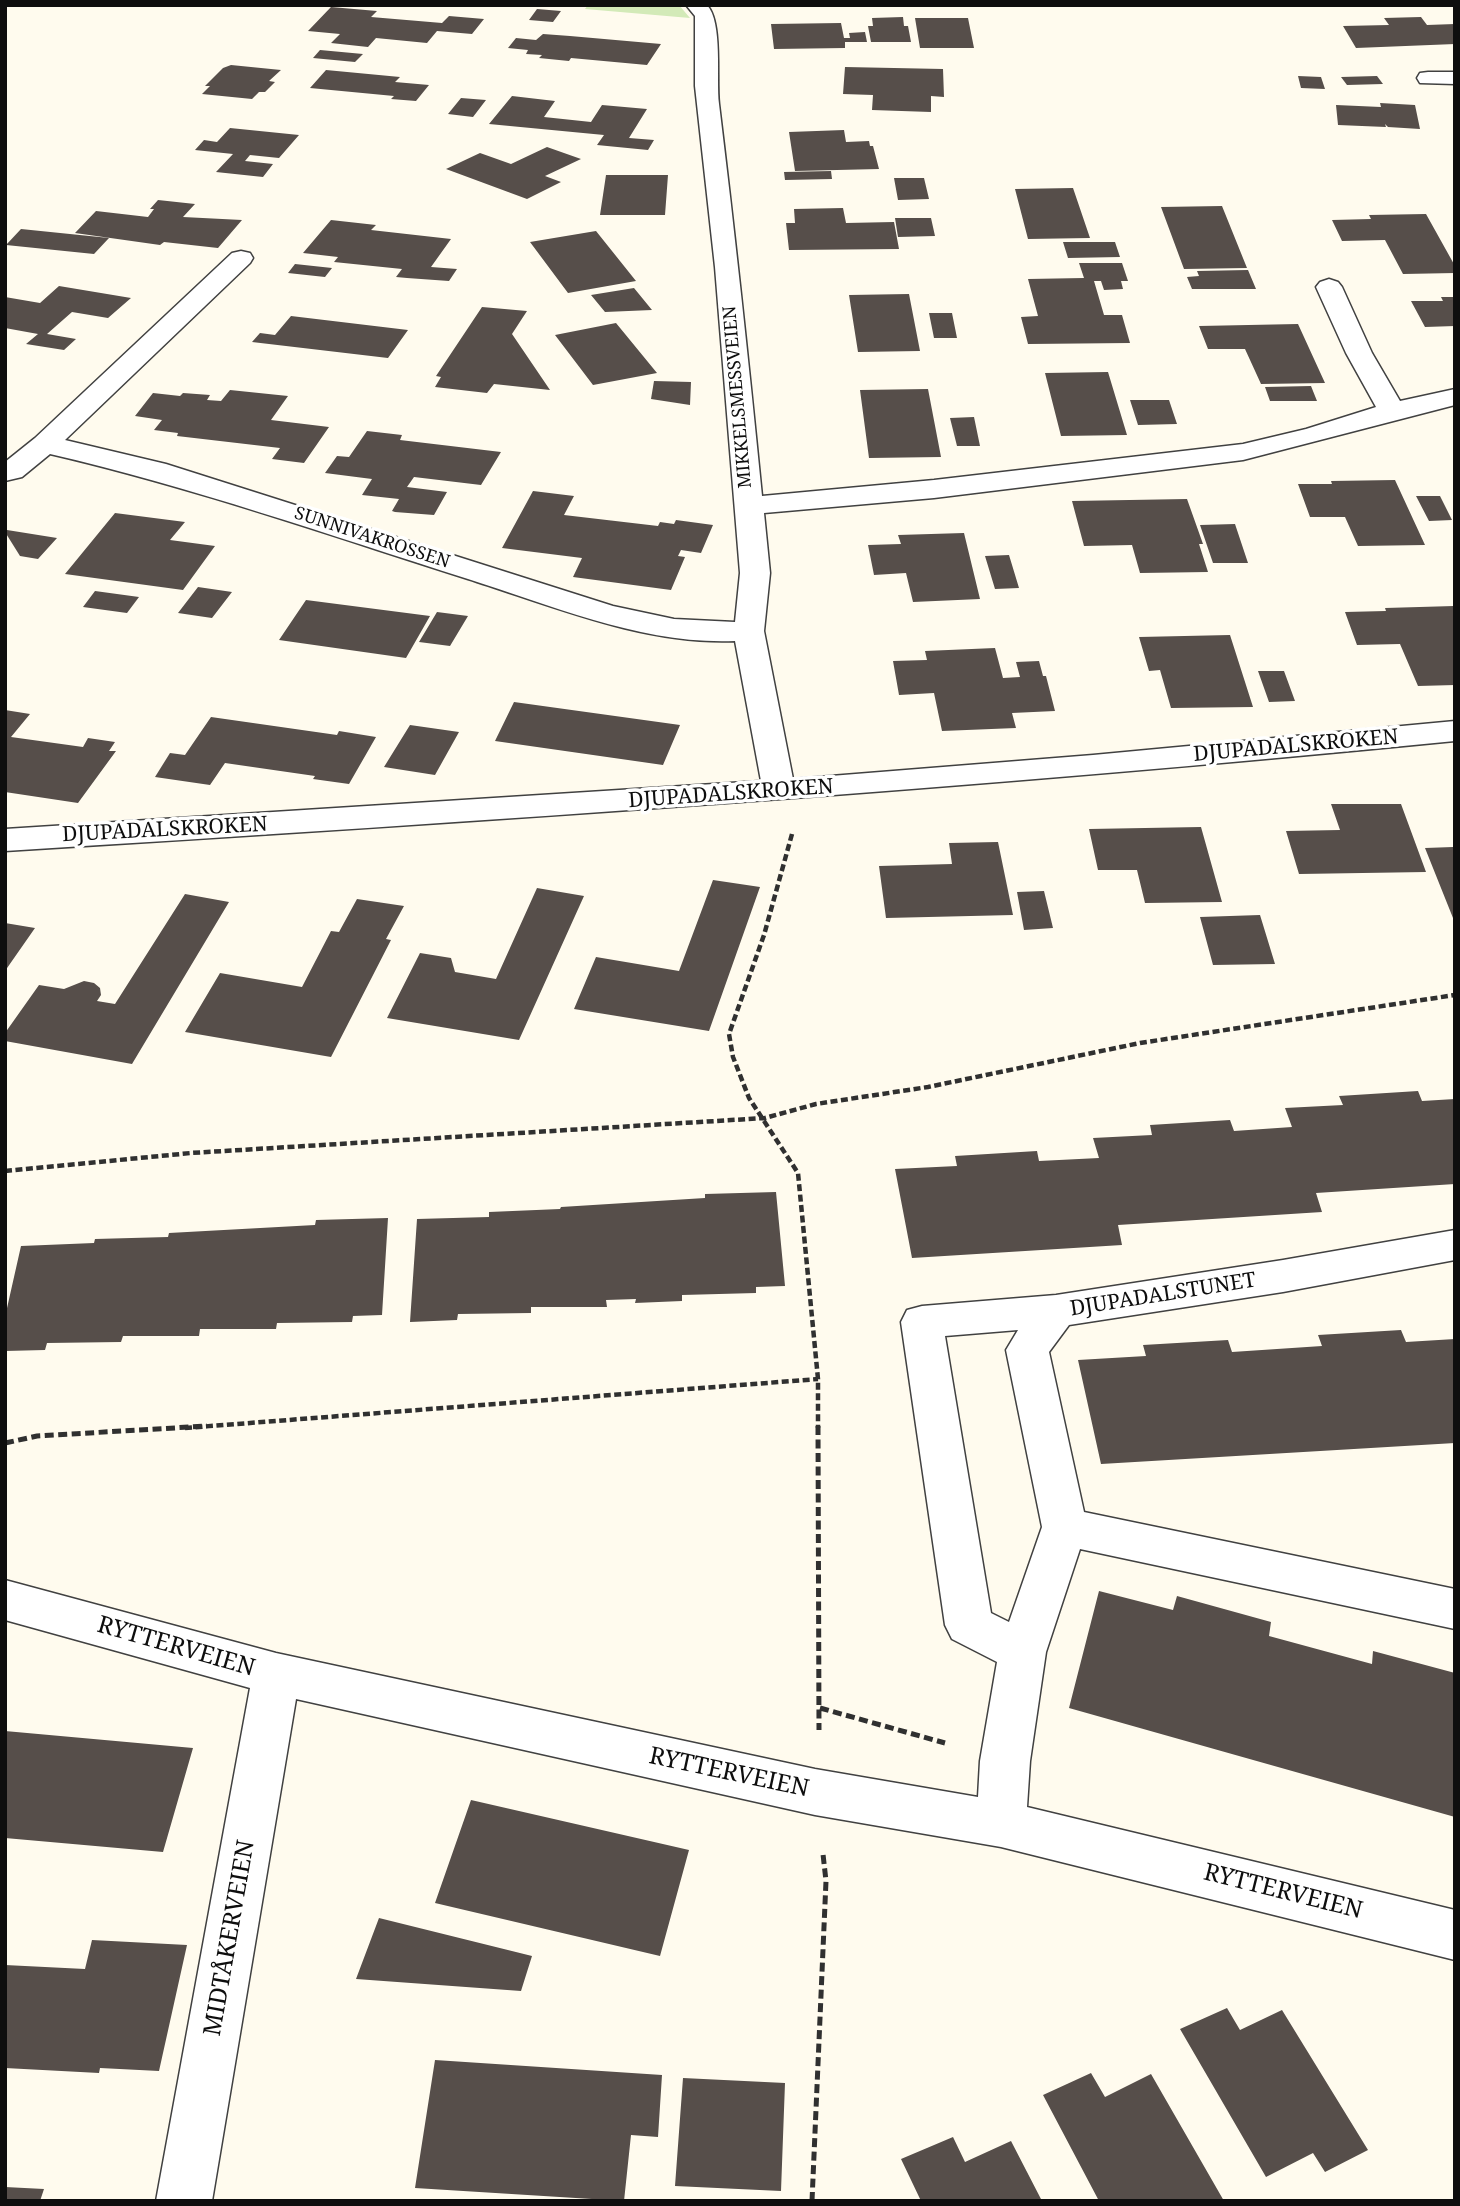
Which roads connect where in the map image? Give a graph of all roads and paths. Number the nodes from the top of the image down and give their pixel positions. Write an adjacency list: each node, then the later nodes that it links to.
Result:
1 (696, 5): 10 (street, MIKKELSMESSVEIEN)
2 (1428, 78): 3 (street)
3 (1455, 78)
4 (241, 258): 8 (street)
5 (1329, 287): 7 (street)
6 (1455, 397): 7 (street)
7 (1392, 411): 10 (street)
8 (45, 444): 9 (street); 11 (street, SUNNIVAKROSSEN)
9 (5, 473)
10 (747, 506): 11 (street, MIKKELSMESSVEIEN)
11 (749, 631): 13 (street, MIKKELSMESSVEIEN)
12 (1455, 731): 13 (street, DJUPADALSKROKEN)
13 (779, 790): 14 (street, DJUPADALSKROKEN); 16 (path)
14 (5, 840)
15 (1455, 995): 16 (path)
16 (765, 1118): 17 (path); 20 (path)
17 (5, 1171)
18 (1455, 1245): 19 (street, DJUPADALSTUNET)
19 (1056, 1311): 22 (street, DJUPADALSTUNET); 25 (street)
20 (818, 1380): 21 (path); 27 (path)
21 (5, 1443)
22 (1065, 1527): 24 (street); 25 (street)
23 (5, 1600): 26 (street, RYTTERVEIEN)
24 (1455, 1609)
25 (1022, 1652): 28 (street)
26 (276, 1674): 27 (street, RYTTERVEIEN); 30 (street, MIDTÅKERVEIEN)
27 (815, 1792): 28 (street, RYTTERVEIEN); 31 (path)
28 (1002, 1824): 29 (street, RYTTERVEIEN)
29 (1455, 1935)
30 (184, 2201)
31 (812, 2201)

